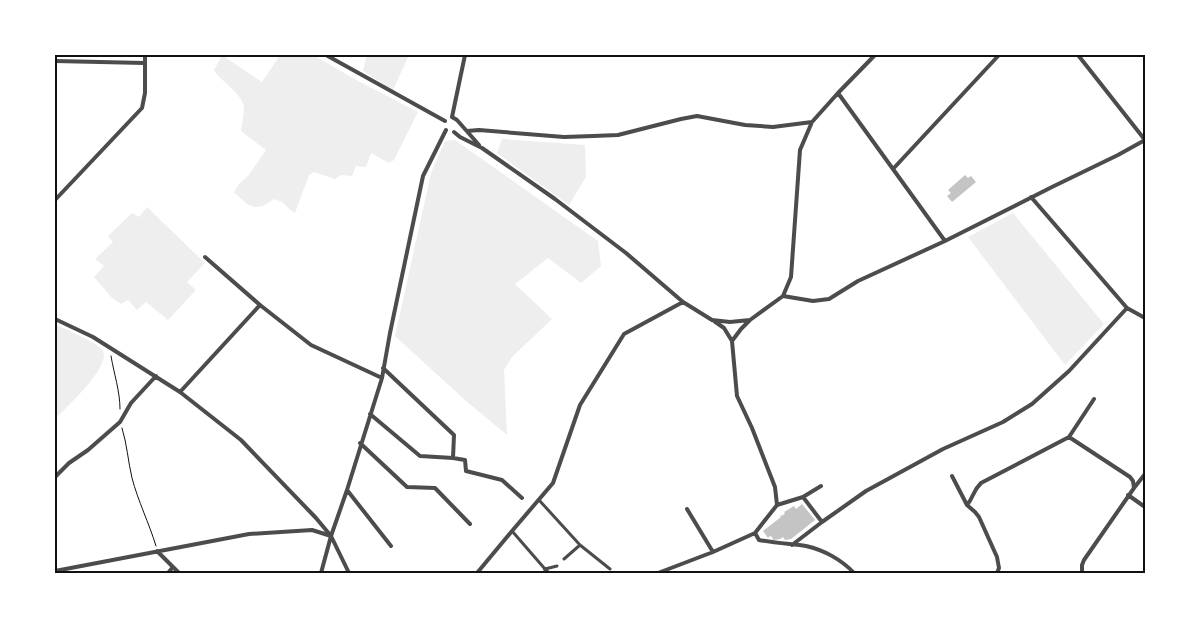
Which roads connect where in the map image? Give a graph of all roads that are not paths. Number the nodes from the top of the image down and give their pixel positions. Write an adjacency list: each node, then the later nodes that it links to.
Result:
1 (145, 55): 8 (street)
2 (326, 55): 11 (street)
3 (465, 55): 10 (street)
4 (874, 55): 9 (street)
5 (999, 55): 19 (street)
6 (1078, 55): 17 (street)
7 (55, 61): 8 (street)
8 (145, 63): 21 (street)
9 (838, 93): 13 (street); 19 (street)
10 (452, 117): 11 (street); 12 (street)
11 (445, 121): 14 (street)
12 (458, 122): 15 (street); 16 (street)
13 (812, 122): 15 (street); 24 (street)
14 (446, 130): 16 (street); 33 (street)
15 (467, 131): 18 (street)
16 (454, 132): 18 (street)
17 (1145, 140): 20 (street)
18 (482, 148): 25 (street)
19 (893, 169): 22 (street)
20 (1031, 197): 22 (street); 27 (street)
21 (55, 200)
22 (945, 241): 24 (street)
23 (205, 257): 26 (street)
24 (783, 296): 31 (street)
25 (683, 302): 30 (street); 51 (street)
26 (260, 304): 35 (street); 36 (street)
27 (1127, 308): 28 (street); 56 (street)
28 (1145, 318)
29 (55, 319): 34 (street)
30 (712, 320): 31 (street); 32 (street)
31 (750, 320): 32 (street)
32 (732, 341): 52 (street)
33 (383, 368): 35 (street); 41 (street)
34 (156, 376): 36 (street); 44 (street)
35 (382, 378): 38 (street)
36 (180, 392): 60 (street)
37 (1094, 399): 39 (street)
38 (370, 414): 40 (street); 41 (street)
39 (1069, 437): 46 (street); 53 (street)
40 (360, 443): 47 (street); 57 (street)
41 (453, 458): 50 (street)
42 (1145, 474): 46 (street)
43 (952, 476): 53 (street)
44 (55, 477)
45 (821, 486): 49 (street)
46 (1134, 488): 48 (street)
47 (347, 490): 60 (street); 63 (street)
48 (1128, 495): 54 (street); 81 (street)
49 (802, 497): 52 (street); 56 (street)
50 (522, 498)
51 (539, 500): 58 (street); 61 (street)
52 (777, 505): 59 (street)
53 (967, 505): 80 (street)
54 (1145, 507)
55 (687, 509): 65 (street)
56 (822, 522): 62 (street)
57 (470, 524)
58 (512, 531): 71 (street); 77 (street)
59 (755, 533): 62 (street); 65 (street)
60 (330, 536): 64 (street); 75 (street); 76 (street)
61 (580, 545): 66 (street); 69 (street)
62 (792, 545): 79 (street)
63 (391, 546)
64 (157, 552): 68 (street); 70 (street)
65 (713, 552): 72 (street)
66 (564, 559)
67 (557, 566): 71 (street)
68 (173, 567): 73 (street); 74 (street)
69 (610, 569)
70 (55, 571)
71 (546, 571)
72 (668, 571): 78 (street)
73 (168, 573)
74 (179, 573)
75 (320, 573)
76 (349, 573)
77 (477, 573)
78 (658, 573)
79 (854, 573)
80 (998, 573)
81 (1082, 573)

